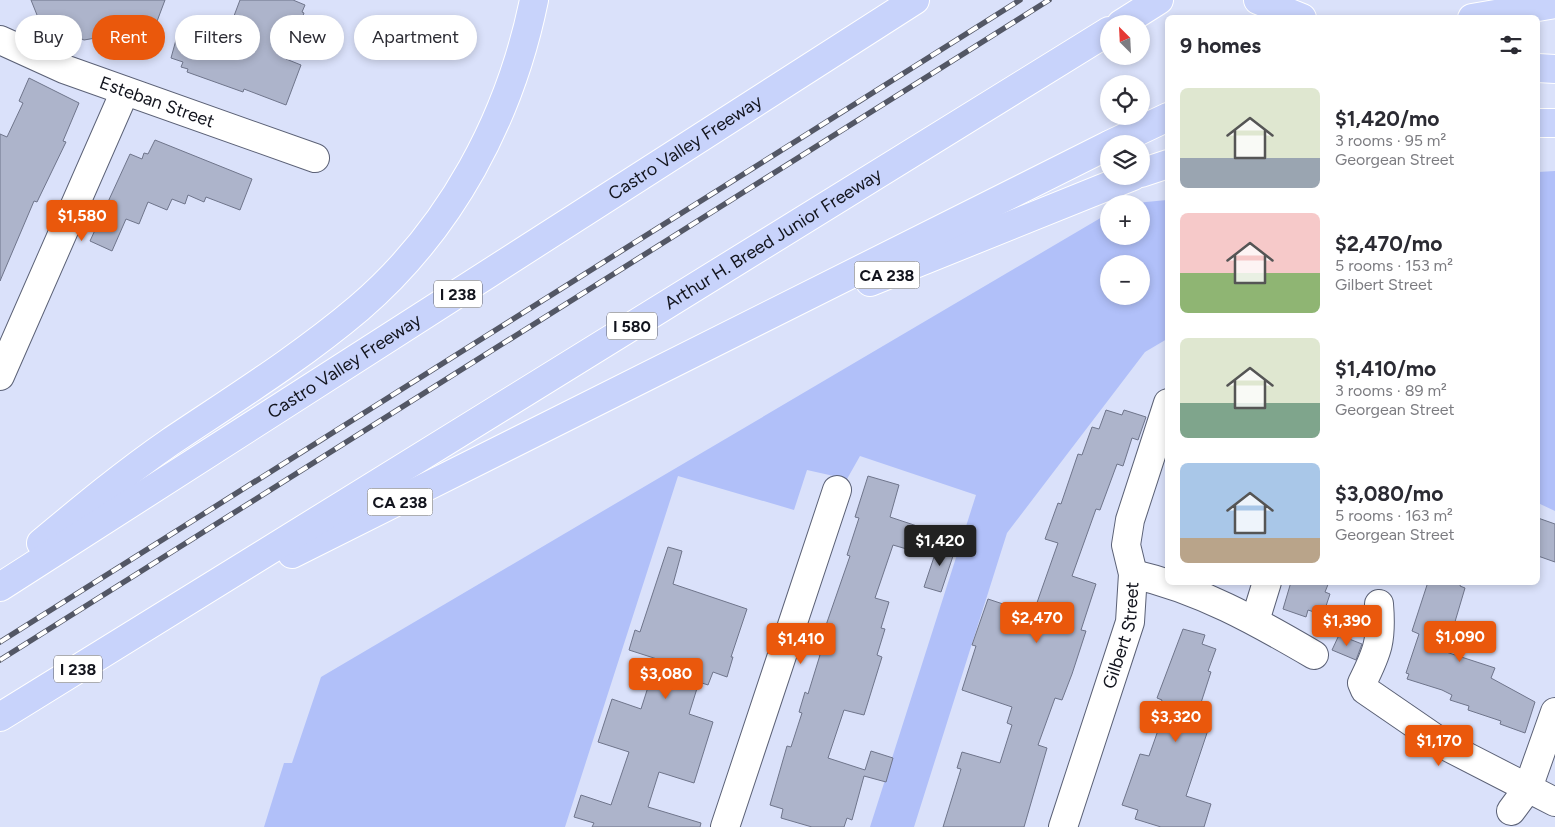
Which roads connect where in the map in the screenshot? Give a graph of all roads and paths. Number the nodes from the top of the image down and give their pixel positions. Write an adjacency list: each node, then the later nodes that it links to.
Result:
1 (534, 0): 30 (highway)
2 (892, 0): 15 (highway)
3 (915, 0): 15 (highway, Castro Valley Freeway / I 238)
4 (1159, 0): 7 (highway)
5 (1258, 0): 8 (highway)
6 (1555, 4): 9 (highway)
7 (1135, 15)
8 (1295, 15)
9 (1490, 15)
10 (1100, 37): 36 (highway, Arthur H. Breed Junior Freeway / I 580)
11 (0, 40): 14 (street, Esteban Street)
12 (1540, 68): 13 (highway)
13 (1555, 69)
14 (125, 91): 21 (street, Esteban Street); 25 (street)
15 (756, 103): 34 (highway, Castro Valley Freeway / I 238)
16 (1165, 118): 19 (highway)
17 (1540, 123): 18 (highway)
18 (1555, 123)
19 (1129, 135)
20 (1100, 149): 26 (highway)
21 (315, 158)
22 (1165, 165): 23 (highway)
23 (1150, 170)
24 (1111, 185): 26 (highway, CA 238)
25 (0, 376)
26 (643, 378): 36 (highway, CA 238)
27 (1165, 412): 29 (street)
28 (837, 490): 44 (street)
29 (1133, 574): 31 (street, Gilbert Street); 45 (street, Gilbert Street)
30 (0, 576)
31 (1165, 582)
32 (1173, 585): 37 (street, Gilbert Street)
33 (1266, 585): 37 (street)
34 (0, 587)
35 (1379, 604): 41 (street)
36 (156, 621): 40 (highway, I 238)
37 (1255, 621): 38 (street, Gilbert Street)
38 (1314, 655)
39 (1555, 712): 41 (street)
40 (0, 717)
41 (1528, 788): 42 (street); 43 (street)
42 (1555, 802)
43 (1511, 811)
44 (725, 827)
45 (1063, 827)

